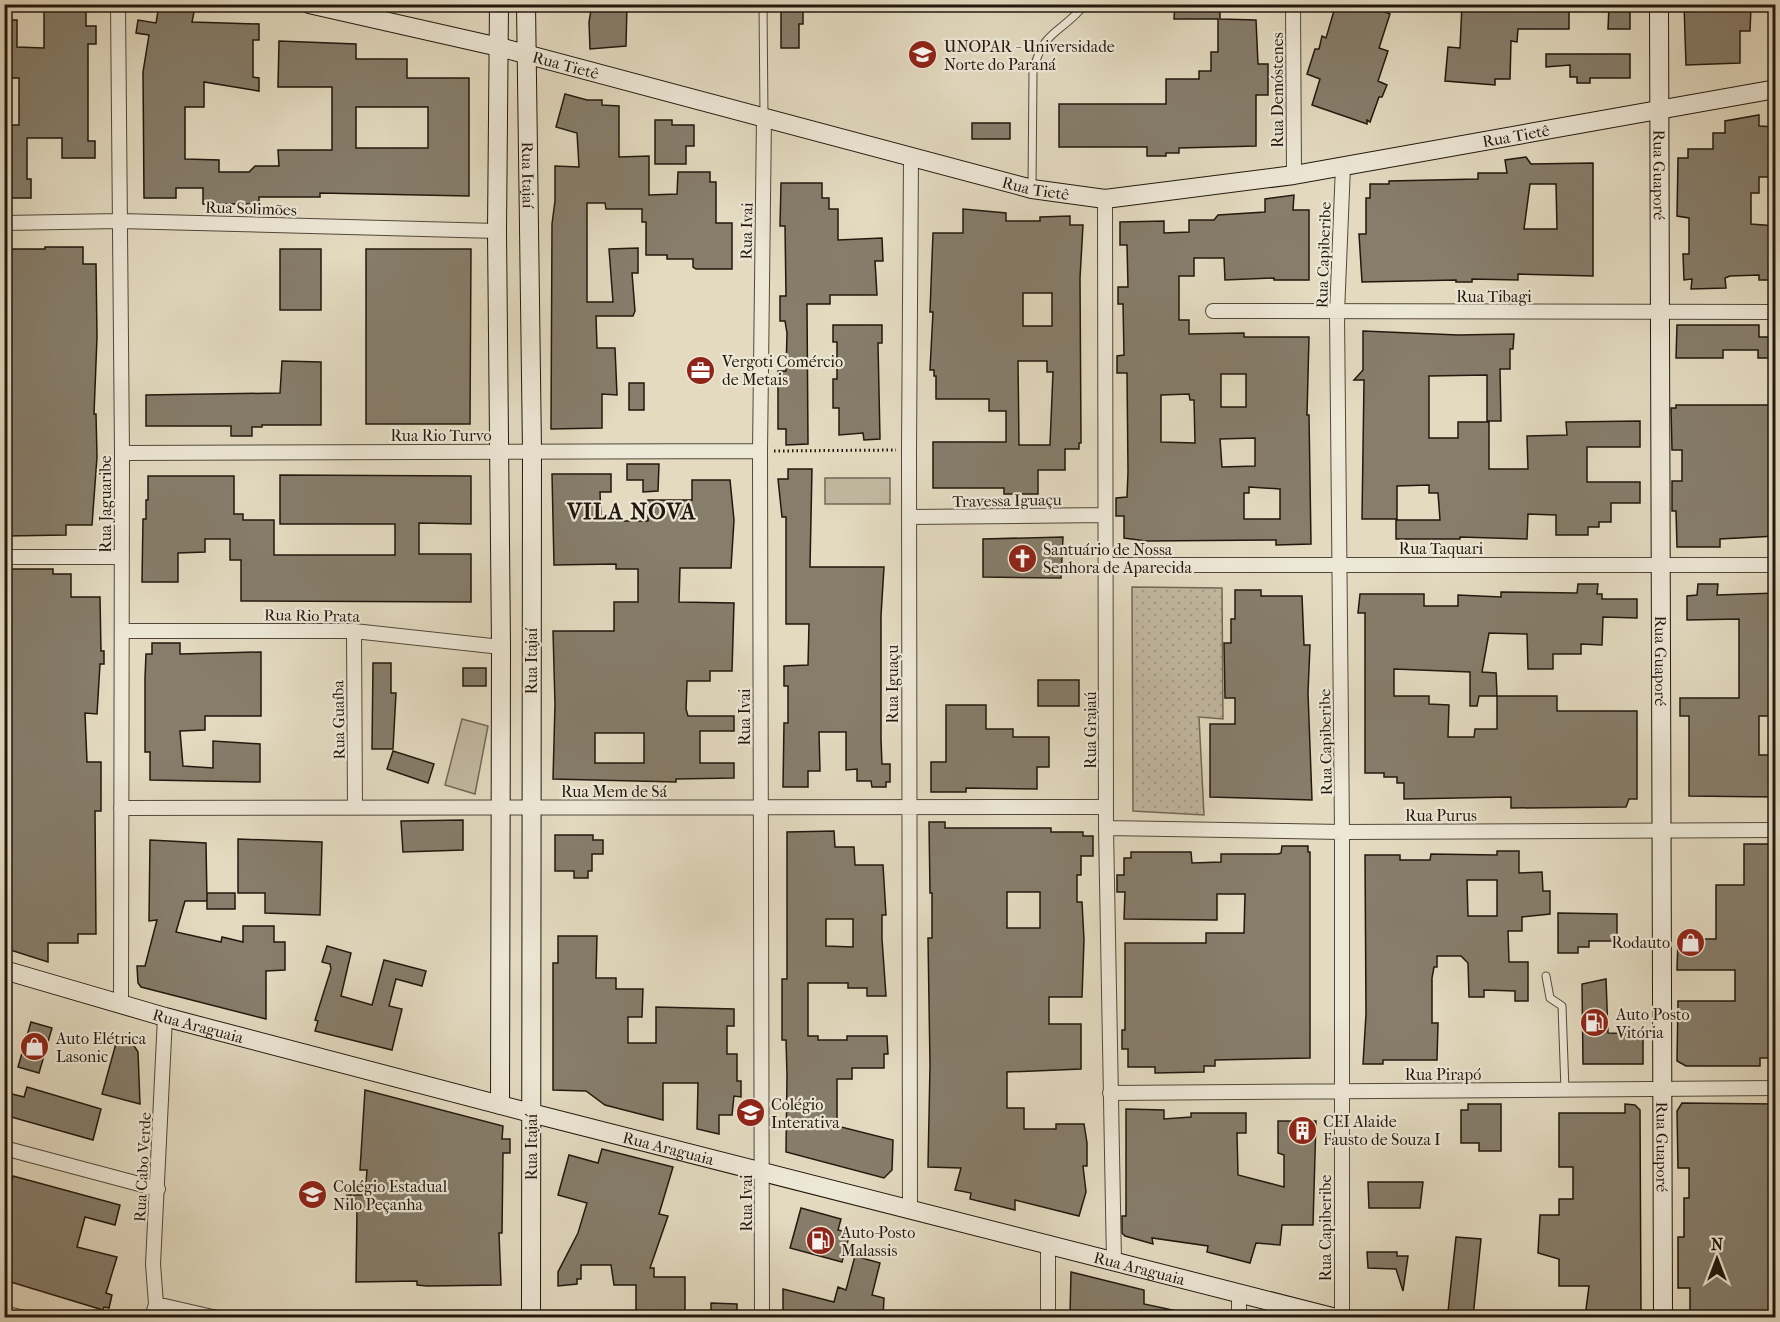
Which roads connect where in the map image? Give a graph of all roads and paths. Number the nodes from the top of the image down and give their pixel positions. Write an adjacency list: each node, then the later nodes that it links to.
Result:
1 (118, 4): 19 (street, Rua Jaguaribe)
2 (309, 4): 9 (street, Rua Tietê)
3 (499, 4): 9 (street, Rua Itajaí)
4 (526, 4): 10 (street, Rua Itajaí)
5 (763, 4): 13 (lane)
6 (1085, 4): 17 (lane)
7 (1293, 4): 16 (street, Rua Demóstenes)
8 (1659, 4): 12 (street, Rua Guaporé)
9 (499, 47): 10 (street, Rua Tietê); 21 (street, Rua Itajaí)
10 (525, 54): 13 (street, Rua Tietê); 28 (street, Rua Itajaí)
11 (1776, 88): 12 (street, Rua Tietê)
12 (1660, 110): 15 (street, Rua Tietê); 25 (street, Rua Guaporé)
13 (764, 117): 14 (street, Rua Tietê); 29 (street, Rua Ivai)
14 (911, 158): 17 (street, Rua Tietê); 26 (street, Rua Iguaçu)
15 (1342, 166): 16 (street, Rua Tietê); 24 (street, Rua Capiberibe)
16 (1294, 175): 18 (street, Rua Tietê)
17 (1032, 189): 18 (street, Rua Tietê)
18 (1105, 199): 31 (street, Rua Grajaú)
19 (120, 221): 20 (street, Rua Solimões); 21 (street, Rua Solimões); 30 (street, Rua Jaguaribe)
20 (4, 223)
21 (496, 231): 27 (street, Rua Itajaí)
22 (1213, 311): 24 (street, Rua Tibagi)
23 (1776, 312): 25 (street, Rua Tibagi)
24 (1337, 313): 25 (street, Rua Tibagi); 35 (street, Rua Capiberibe)
25 (1660, 313): 37 (street, Rua Guaporé)
26 (909, 450): 29 (path); 32 (street, Rua Iguaçu)
27 (498, 451): 28 (street, Rua Rio Turvo); 30 (street, Rua Rio Turvo); 41 (street, Rua Itajaí)
28 (532, 451): 29 (street, Rua Rio Turvo); 46 (street, Rua Itajaí)
29 (760, 451): 47 (street, Rua Ivai)
30 (122, 453): 34 (street, Rua Jaguaribe)
31 (1106, 515): 32 (street, Travessa Iguaçu); 36 (street, Rua Grajaú)
32 (909, 518): 48 (street, Rua Iguaçu)
33 (4, 557): 34 (street)
34 (122, 557): 40 (street, Rua Jaguaribe)
35 (1338, 564): 36 (street, Rua Taquari); 37 (street, Rua Taquari); 51 (street, Rua Capiberibe)
36 (1106, 565): 42 (street, Rua Grajaú)
37 (1661, 565): 38 (street, Rua Taquari); 52 (street, Rua Guaporé)
38 (1776, 565)
39 (354, 631): 40 (street, Rua Rio Prata); 41 (street, Rua Rio Prata); 44 (street, Rua Guaíba)
40 (122, 632): 43 (street, Rua Jaguaribe)
41 (501, 647): 45 (street, Rua Itajaí)
42 (1106, 807): 48 (street, Rua Mem de Sá); 49 (street, Rua Grajaú)
43 (121, 808): 44 (street, Rua Mem de Sá); 55 (street, Rua Jaguaribe)
44 (355, 808): 45 (street, Rua Mem de Sá)
45 (501, 808): 46 (street, Rua Mem de Sá); 62 (street, Rua Itajaí)
46 (531, 808): 47 (street, Rua Mem de Sá); 63 (street, Rua Itajaí)
47 (761, 808): 48 (street, Rua Mem de Sá); 65 (street, Rua Ivai)
48 (908, 808): 67 (street, Rua Iguaçu)
49 (1106, 828): 51 (street, Rua Purus); 61 (street, Rua Grajaú)
50 (1776, 830): 52 (street, Rua Purus)
51 (1342, 832): 52 (street, Rua Purus); 60 (street, Rua Capiberibe)
52 (1660, 832): 59 (street, Rua Guaporé)
53 (4, 970): 55 (street, Rua Araguaia)
54 (1546, 976): 58 (lane)
55 (121, 1003): 56 (street, Rua Araguaia)
56 (165, 1017): 62 (street, Rua Araguaia); 66 (street, Rua Cabo Verde)
57 (1776, 1088): 59 (street, Rua Pirapó)
58 (1565, 1090): 59 (street, Rua Pirapó); 60 (street, Rua Pirapó)
59 (1664, 1090): 81 (street, Rua Guaporé)
60 (1341, 1091): 61 (street, Rua Pirapó); 80 (street, Rua Capiberibe)
61 (1110, 1093): 69 (street, Rua Grajaú)
62 (500, 1105): 63 (street, Rua Araguaia)
63 (531, 1113): 65 (street, Rua Araguaia); 75 (street, Rua Itajaí)
64 (4, 1148): 66 (street)
65 (762, 1172): 67 (street, Rua Araguaia); 76 (street, Rua Ivai)
66 (158, 1189): 71 (street, Rua Cabo Verde)
67 (910, 1209): 68 (street, Rua Araguaia)
68 (1048, 1244): 69 (street, Rua Araguaia); 77 (street)
69 (1114, 1261): 70 (street, Rua Araguaia)
70 (1239, 1293): 78 (street); 79 (street, Rua Araguaia)
71 (154, 1311): 74 (street)
72 (4, 1313): 73 (street)
73 (24, 1317)
74 (217, 1317)
75 (531, 1317)
76 (762, 1317)
77 (1048, 1317)
78 (1239, 1317)
79 (1336, 1317)
80 (1342, 1317)
81 (1663, 1317)

